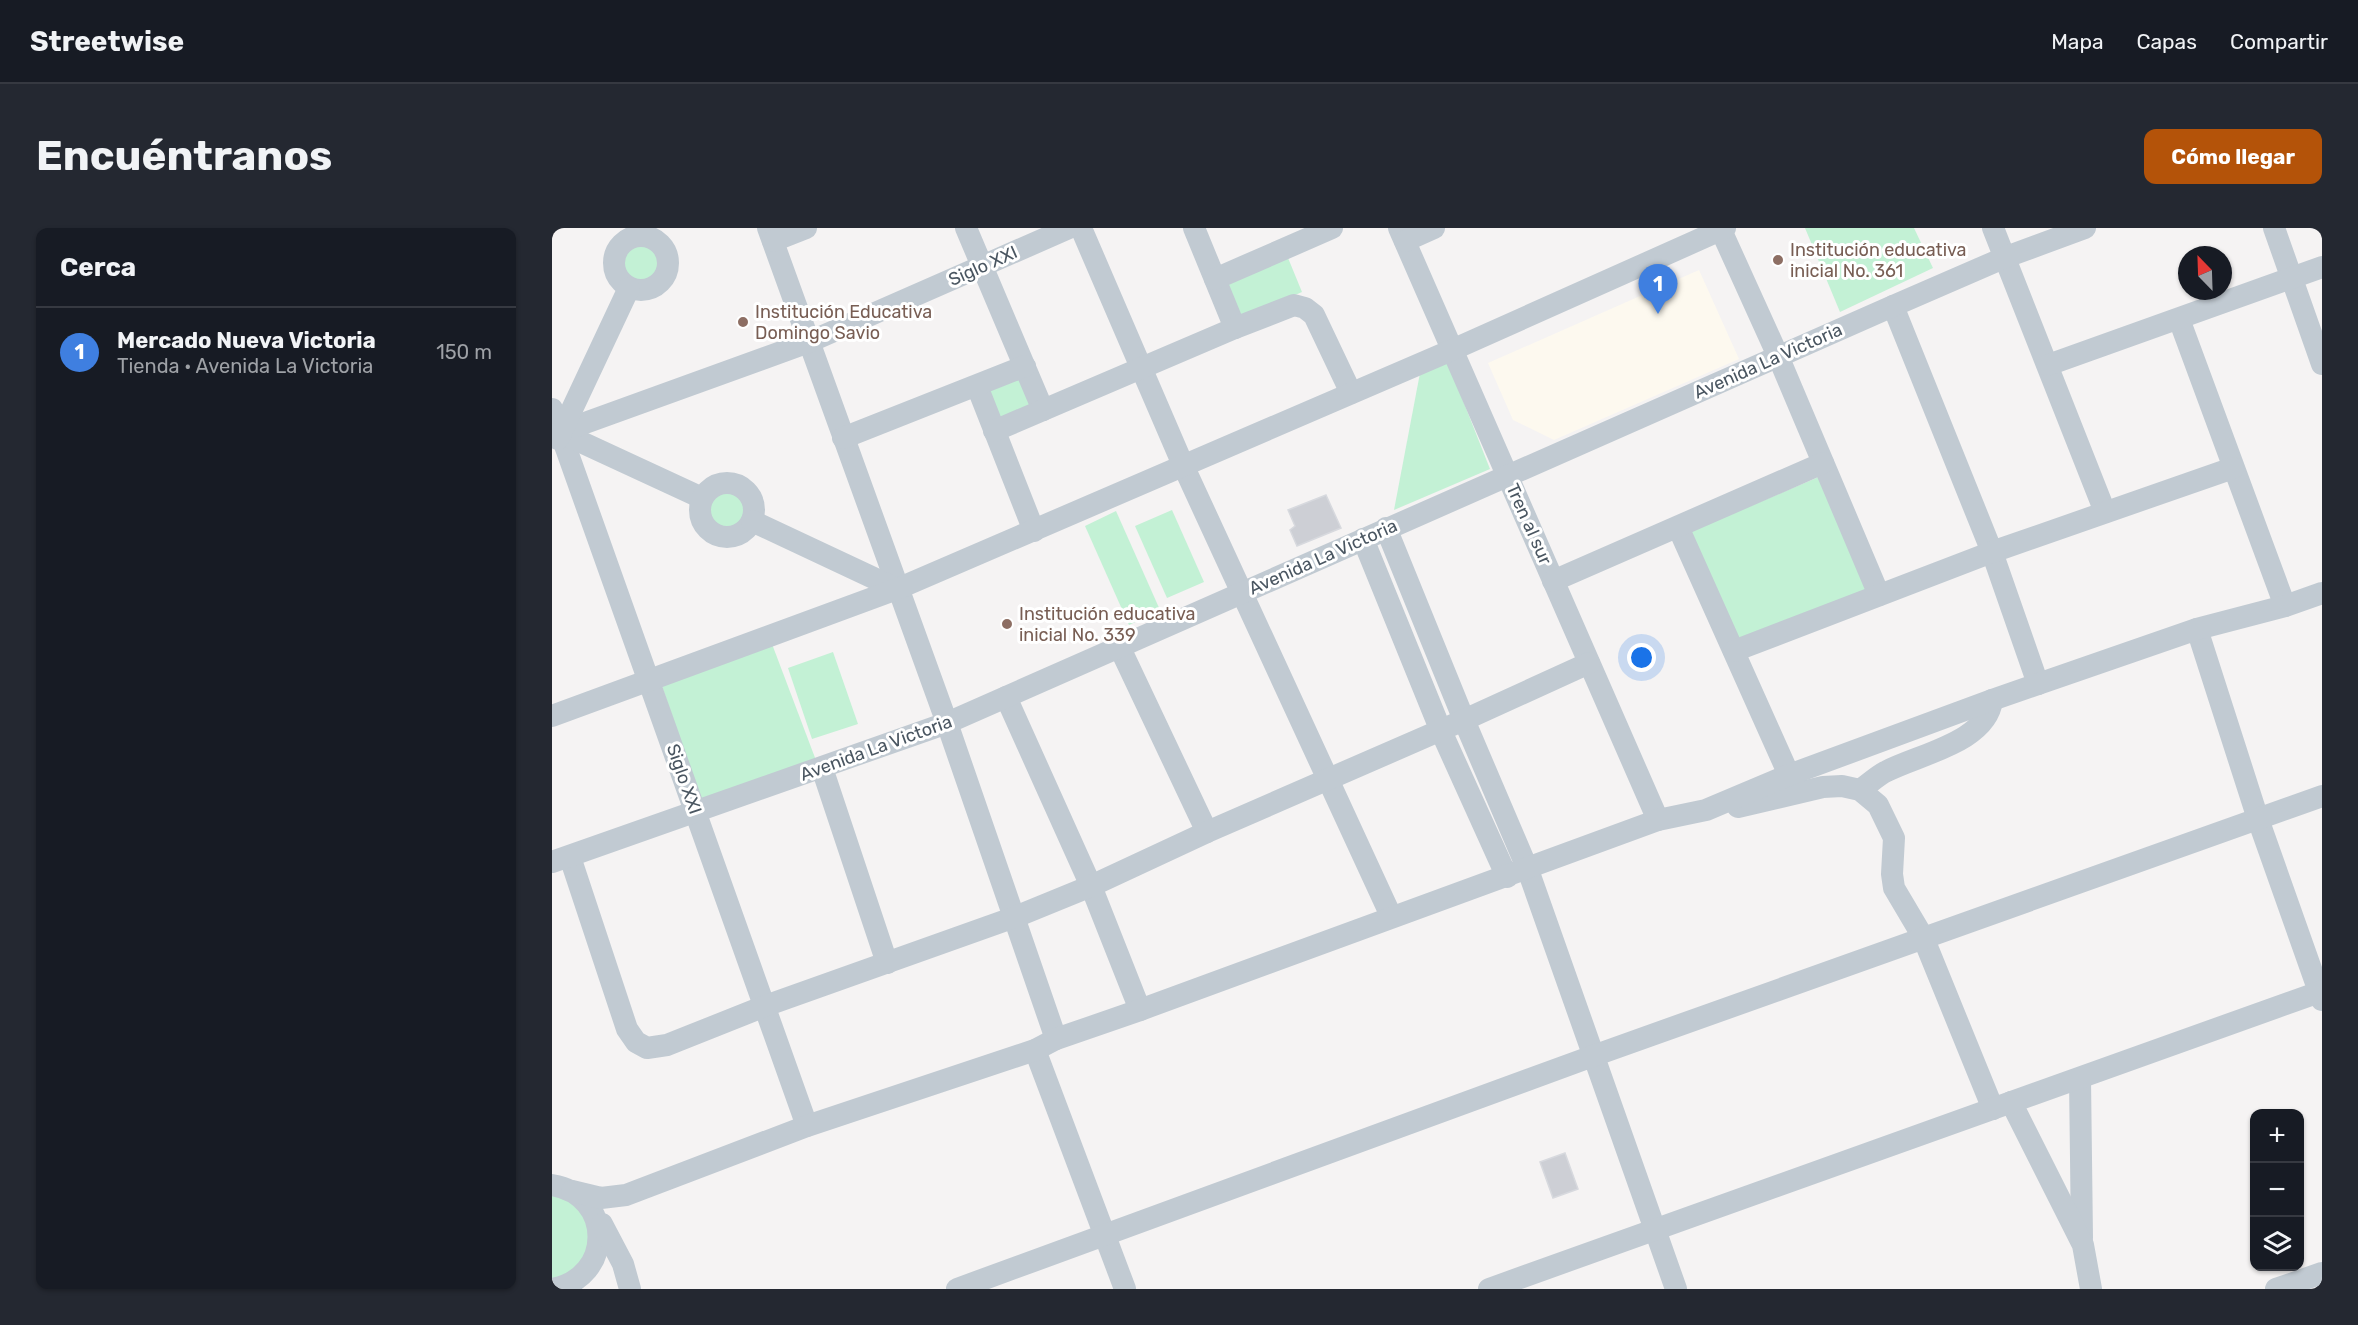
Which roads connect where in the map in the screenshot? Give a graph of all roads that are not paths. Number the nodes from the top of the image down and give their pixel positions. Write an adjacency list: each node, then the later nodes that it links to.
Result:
1 (806, 228): 13 (street)
2 (966, 228): 16 (street)
3 (1069, 228): 16 (street, Siglo XXI)
4 (1081, 228): 30 (street)
5 (1194, 228): 19 (street)
6 (1332, 228): 19 (street)
7 (1434, 228): 14 (street)
8 (1993, 228): 15 (street)
9 (2085, 228): 15 (street, Avenida La Victoria)
10 (2274, 228): 18 (street)
11 (1722, 229): 25 (street); 26 (street)
12 (653, 233): 20 (street); 20 (street)
13 (771, 235): 24 (street)
14 (1402, 235): 25 (street, Tren al sur)
15 (2006, 257): 21 (street, Avenida La Victoria); 28 (street)
16 (983, 267): 24 (street, Siglo XXI); 29 (street)
17 (2322, 267): 18 (street)
18 (2292, 278): 22 (street); 27 (street)
19 (1215, 279): 23 (street)
20 (629, 288): 36 (street)
21 (1893, 306): 26 (street, Avenida La Victoria); 49 (street)
22 (2179, 319): 28 (street); 40 (street)
23 (1235, 328): 30 (street); 32 (street)
24 (809, 342): 36 (street, Siglo XXI); 37 (street)
25 (1452, 350): 32 (street); 41 (street, Tren al sur)
26 (1778, 356): 38 (street); 41 (street, Avenida La Victoria)
27 (2322, 364)
28 (2048, 365): 43 (street)
29 (1025, 366): 31 (street); 34 (street)
30 (1141, 368): 34 (street); 39 (street)
31 (977, 386): 35 (street); 37 (street)
32 (1351, 393): 39 (street)
33 (552, 409): 36 (street, Siglo XXI)
34 (1043, 410): 35 (street)
35 (994, 431): 47 (street)
36 (554, 437): 42 (street); 60 (street, Siglo XXI)
37 (843, 438): 51 (street)
38 (1823, 463): 45 (street); 54 (street)
39 (1183, 465): 47 (street); 52 (street)
40 (2233, 468): 43 (street); 55 (street)
41 (1507, 475): 46 (street, Avenida La Victoria); 50 (street, Tren al sur)
42 (702, 498): 44 (street); 44 (street)
43 (2105, 512): 49 (street)
44 (752, 521): 51 (street)
45 (1678, 527): 50 (street); 58 (street)
46 (1386, 528): 48 (street, Avenida La Victoria); 65 (street)
47 (1034, 531): 51 (street)
48 (1363, 539): 52 (street, Avenida La Victoria); 67 (street)
49 (1992, 552): 54 (street); 61 (street)
50 (1553, 581): 59 (street, Tren al sur)
51 (897, 589): 60 (street); 66 (street)
52 (1243, 592): 57 (street, Avenida La Victoria); 70 (street)
53 (2322, 594): 55 (street)
54 (1879, 595): 58 (street)
55 (2285, 606): 56 (street)
56 (2197, 629): 61 (street); 75 (street)
57 (1119, 646): 62 (street, Avenida La Victoria); 77 (street)
58 (1734, 651): 69 (street)
59 (1589, 663): 65 (street); 76 (street, Tren al sur)
60 (650, 681): 64 (street); 74 (street, Siglo XXI)
61 (2038, 684): 63 (street)
62 (1006, 697): 66 (street, Avenida La Victoria); 80 (street)
63 (1992, 700): 69 (street); 71 (street)
64 (552, 716)
65 (1464, 720): 67 (street); 79 (street)
66 (946, 723): 68 (street, Avenida La Victoria); 82 (street)
67 (1441, 730): 70 (street); 79 (street)
68 (822, 768): 74 (street, Avenida La Victoria); 84 (street)
69 (1789, 775): 73 (street)
70 (1328, 779): 77 (street); 81 (street)
71 (1860, 790): 73 (street); 83 (street)
72 (2322, 796): 75 (street)
73 (1706, 810): 76 (street)
74 (696, 813): 78 (street, Avenida La Victoria); 86 (street, Siglo XXI)
75 (2258, 819): 83 (street); 85 (street)
76 (1658, 820): 79 (street)
77 (1207, 832): 80 (street)
78 (561, 860): 86 (street)
79 (1517, 873): 81 (street); 90 (street)
80 (1091, 886): 82 (street); 87 (street)
81 (1391, 916): 87 (street)
82 (1015, 918): 84 (street); 88 (street)
83 (1923, 937): 90 (street); 92 (street)
84 (886, 963): 86 (street)
85 (2321, 995): 91 (street)
86 (765, 1006): 93 (street, Siglo XXI)
87 (1140, 1010): 88 (street)
88 (1056, 1039): 89 (street)
89 (1035, 1050): 93 (street); 97 (street)
90 (1593, 1056): 96 (street); 97 (street)
91 (2080, 1079): 92 (street); 99 (street)
92 (2002, 1106): 96 (street); 99 (street)
93 (807, 1126): 95 (street)
94 (562, 1186): 95 (street); 98 (street)
95 (626, 1196): 98 (street)
96 (1656, 1229): 106 (street); 107 (street)
97 (1105, 1235): 104 (street); 105 (street)
98 (599, 1239): 101 (street); 102 (street); 103 (street)
99 (2083, 1245): 108 (street)
100 (2322, 1273): 109 (street)
101 (552, 1288)
102 (587, 1289)
103 (630, 1289)
104 (957, 1289)
105 (1125, 1289)
106 (1489, 1289)
107 (1676, 1289)
108 (2091, 1289)
109 (2276, 1289)

